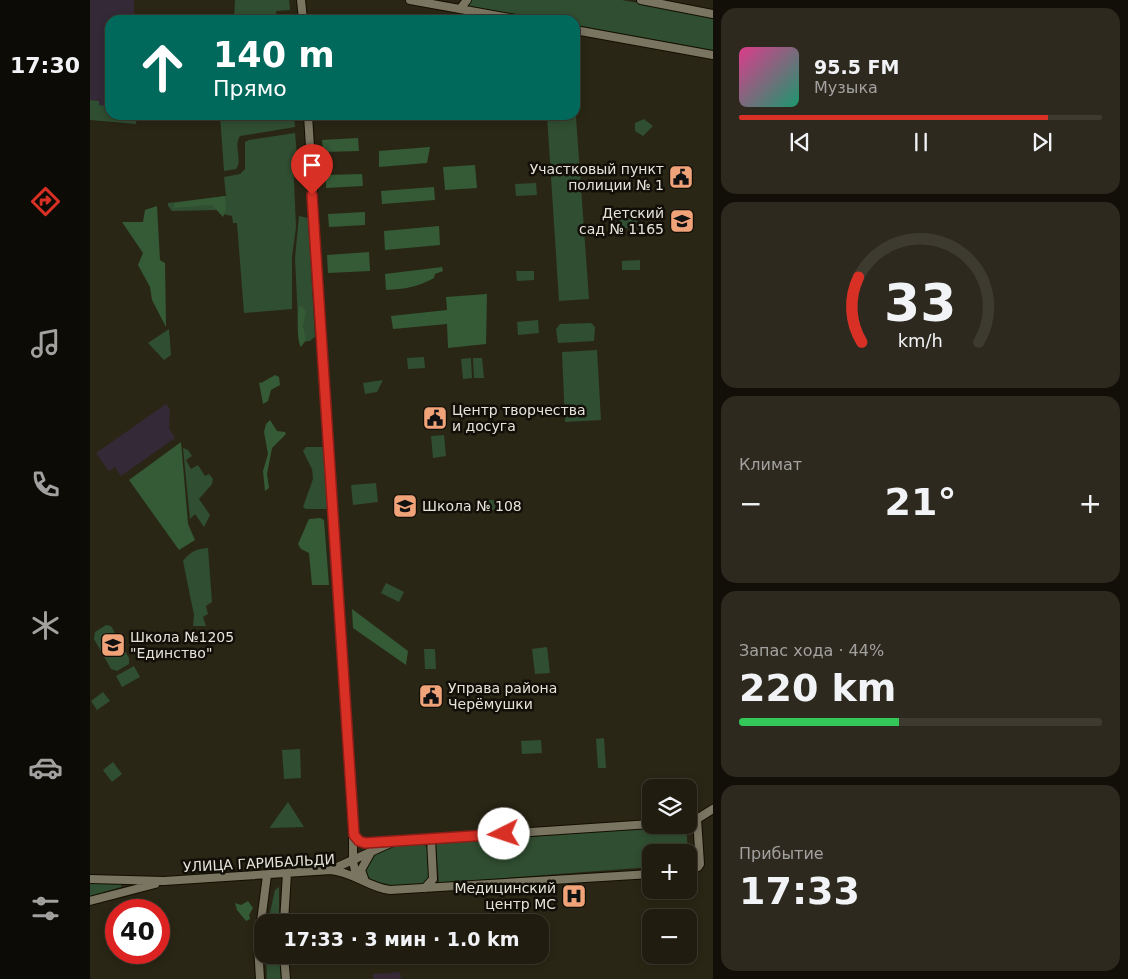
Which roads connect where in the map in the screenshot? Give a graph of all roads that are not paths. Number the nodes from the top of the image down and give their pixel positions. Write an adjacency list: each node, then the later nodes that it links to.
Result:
1 (302, 0): 7 (street)
2 (410, 0): 5 (street)
3 (466, 0): 5 (street)
4 (641, 0): 6 (street)
5 (460, 9): 8 (street)
6 (713, 14)
7 (303, 15)
8 (493, 15)
9 (580, 31): 10 (street)
10 (713, 55)
11 (308, 120): 15 (street)
12 (713, 809): 13 (street)
13 (697, 819): 20 (street)
14 (642, 825): 16 (street, УЛИЦА ГАРИБАЛЬДИ)
15 (354, 835): 17 (street); 19 (street)
16 (430, 839): 17 (street, УЛИЦА ГАРИБАЛЬДИ); 29 (street)
17 (395, 841): 18 (street, УЛИЦА ГАРИБАЛЬДИ)
18 (373, 851): 19 (street, УЛИЦА ГАРИБАЛЬДИ); 28 (street)
19 (353, 861): 21 (street, УЛИЦА ГАРИБАЛЬДИ); 25 (street)
20 (697, 867)
21 (331, 870): 22 (street, УЛИЦА ГАРИБАЛЬДИ); 25 (street, УЛИЦА ГАРИБАЛЬДИ)
22 (287, 873): 23 (street, УЛИЦА ГАРИБАЛЬДИ); 31 (street)
23 (267, 875): 27 (street, УЛИЦА ГАРИБАЛЬДИ); 33 (street)
24 (642, 875): 29 (street, УЛИЦА ГАРИБАЛЬДИ)
25 (356, 876): 28 (street, УЛИЦА ГАРИБАЛЬДИ)
26 (90, 879): 27 (street, УЛИЦА ГАРИБАЛЬДИ)
27 (164, 881): 30 (street, УЛИЦА ГАРИБАЛЬДИ)
28 (365, 881): 29 (street, УЛИЦА ГАРИБАЛЬДИ)
29 (426, 888)
30 (90, 902)
31 (284, 914)
32 (285, 964): 34 (street)
33 (260, 979)
34 (286, 979)

